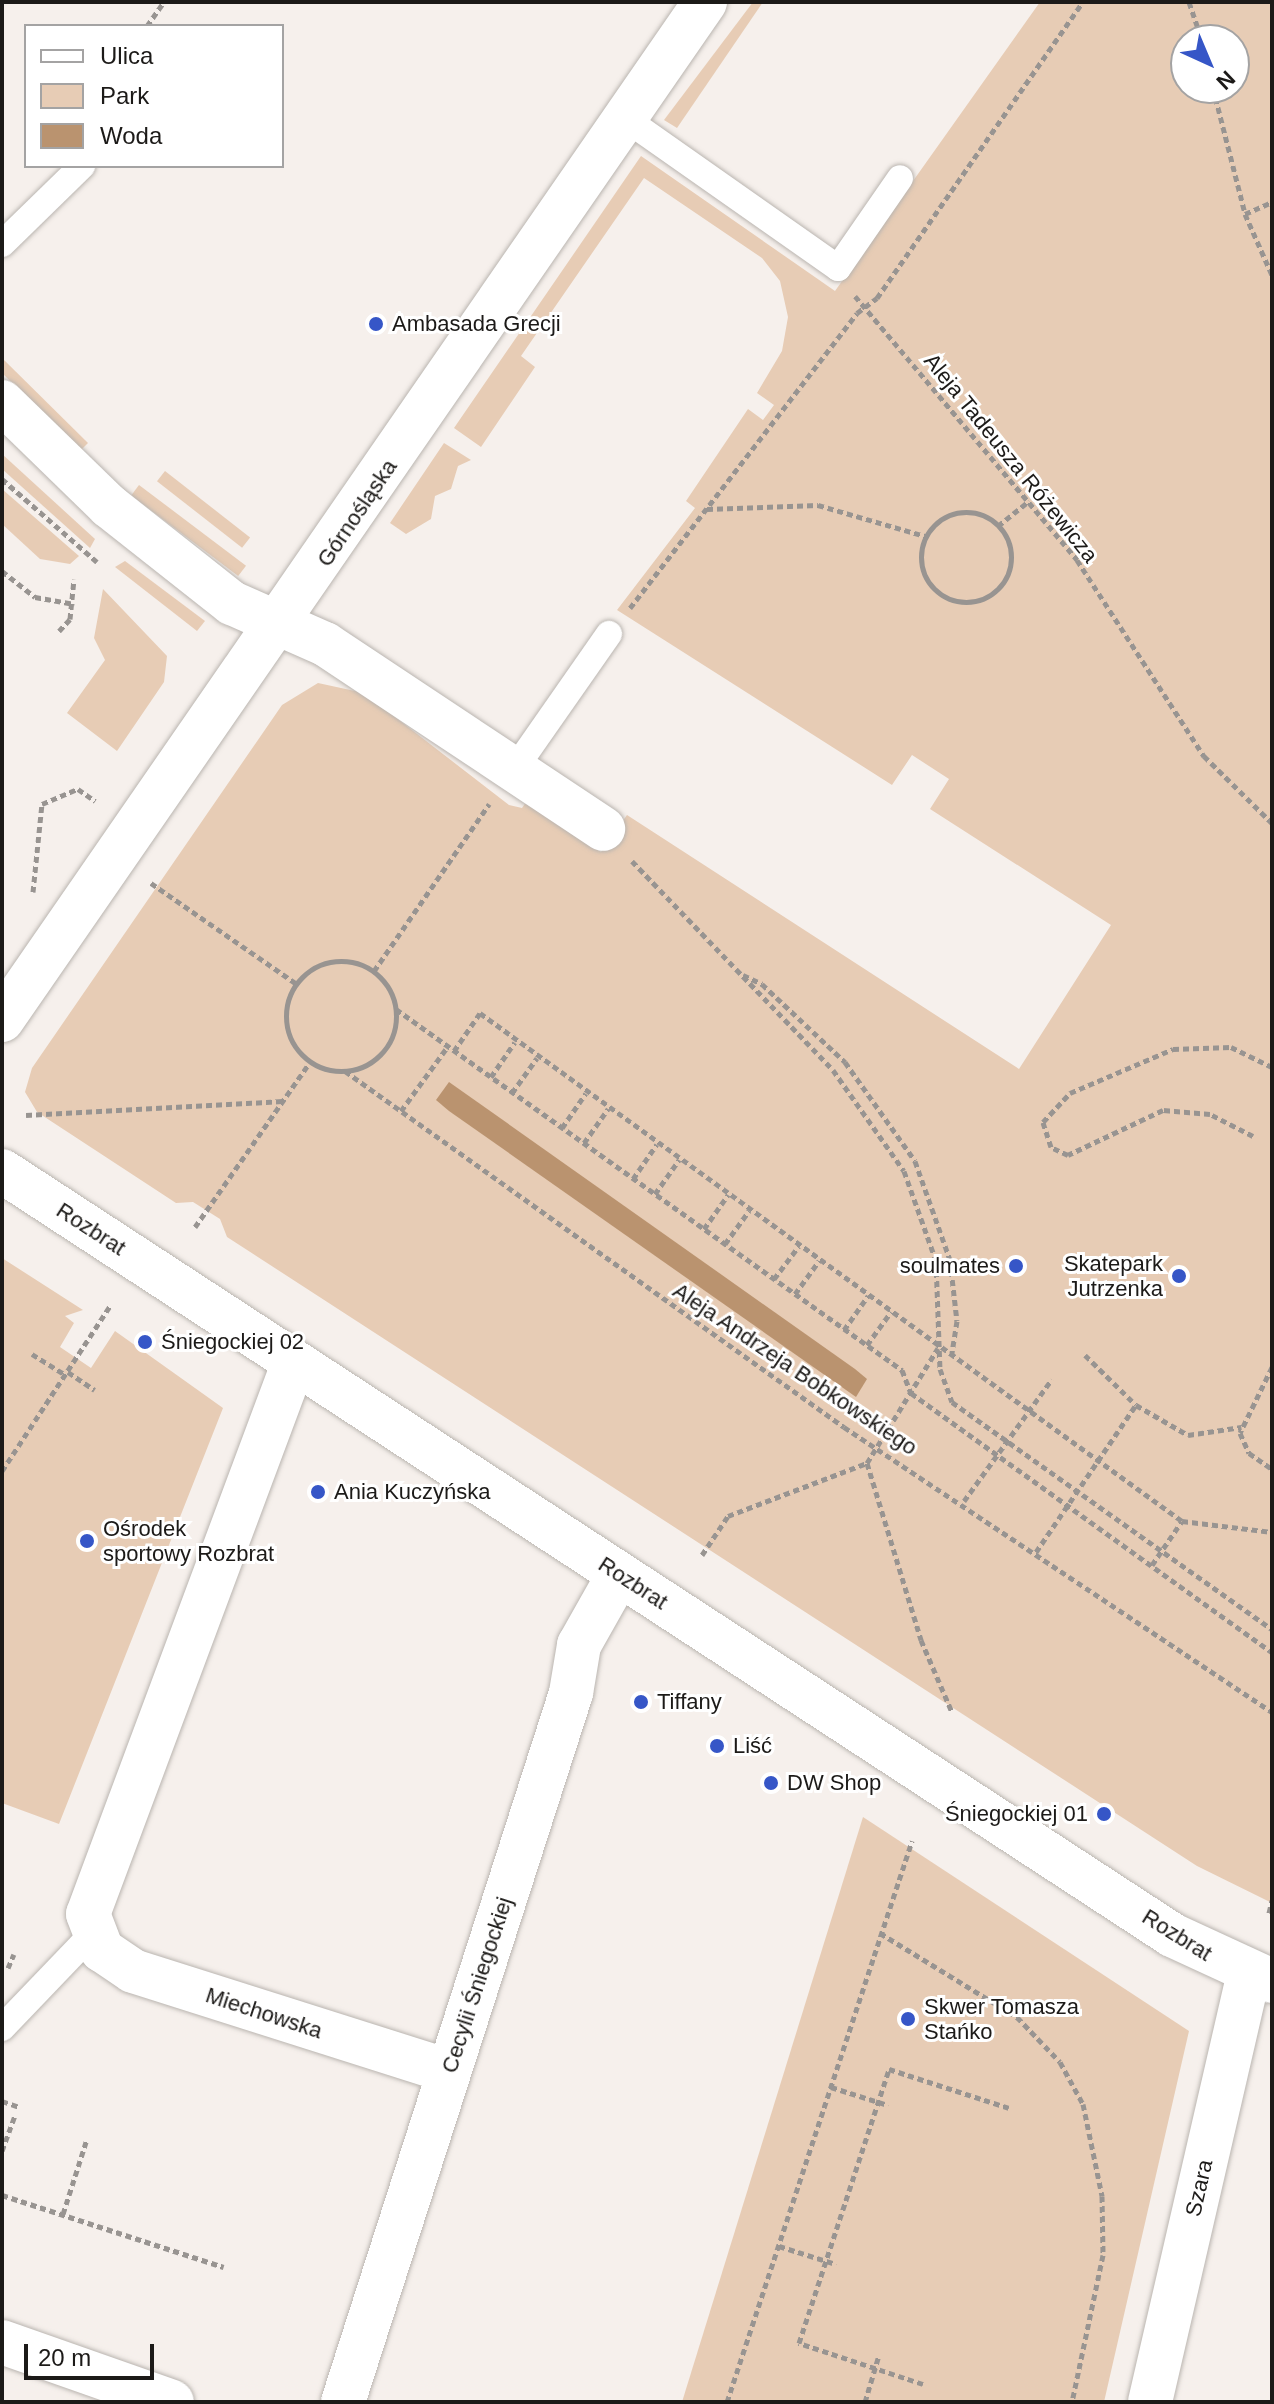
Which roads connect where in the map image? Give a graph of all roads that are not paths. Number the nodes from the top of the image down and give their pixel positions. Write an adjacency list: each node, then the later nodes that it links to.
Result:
1 (705, 2): 2 (street, Górnośląska)
2 (626, 119): 4 (lane); 7 (street, Górnośląska)
3 (80, 168): 5 (lane)
4 (900, 178)
5 (2, 244)
6 (2, 402): 7 (street)
7 (278, 625): 9 (street); 11 (street, Górnośląska)
8 (609, 634): 9 (lane)
9 (514, 770): 10 (street)
10 (603, 829)
11 (2, 1020)
12 (2, 1171): 13 (street, Rozbrat)
13 (294, 1362): 14 (street, Rozbrat); 15 (street)
14 (619, 1574): 16 (street, Rozbrat); 18 (street, Cecylii Śniegockiej)
15 (92, 1934): 17 (lane); 18 (street, Miechowska)
16 (1261, 1978): 22 (street, Szara)
17 (2, 2028)
18 (449, 2071): 21 (street, Cecylii Śniegockiej)
19 (2, 2342): 20 (street)
20 (172, 2402)
21 (343, 2402)
22 (1150, 2402)

